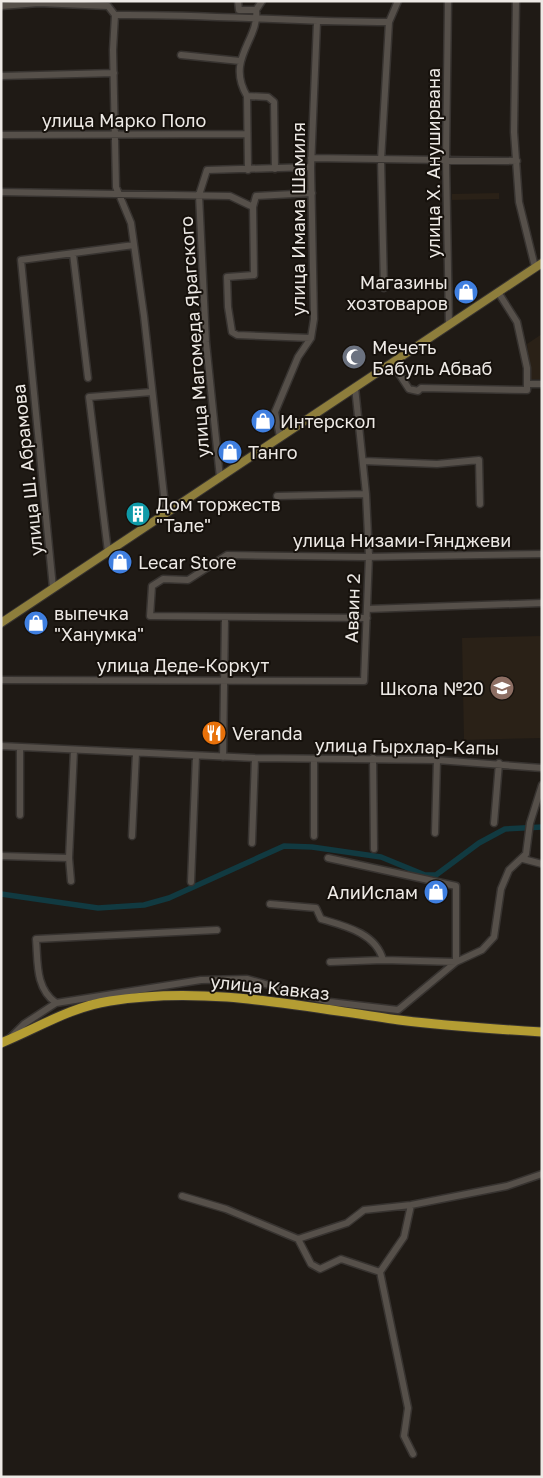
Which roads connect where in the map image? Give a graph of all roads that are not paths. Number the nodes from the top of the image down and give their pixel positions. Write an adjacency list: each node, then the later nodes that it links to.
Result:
1 (238, 1): 8 (street)
2 (262, 1): 8 (street)
3 (398, 1): 12 (street)
4 (448, 1): 23 (street, улица Х. Ануширвана)
5 (516, 1): 24 (street)
6 (20, 3): 7 (street); 9 (street)
7 (1, 6)
8 (256, 10): 10 (street)
9 (115, 15): 10 (street); 15 (street)
10 (257, 20): 11 (street); 14 (street)
11 (317, 22): 12 (street); 21 (street, улица Имама Шамиля)
12 (389, 22): 22 (street)
13 (180, 55): 14 (street)
14 (240, 61): 17 (street)
15 (114, 73): 16 (street); 20 (street)
16 (1, 76)
17 (247, 96): 18 (street); 26 (street)
18 (247, 134): 20 (street, улица Марко Поло); 27 (street)
19 (1, 135): 20 (street, улица Марко Поло)
20 (116, 136): 30 (street)
21 (311, 158): 22 (street); 25 (street, улица Имама Шамиля)
22 (381, 160): 23 (street); 36 (street)
23 (446, 160): 24 (street); 38 (street, улица Х. Ануширвана)
24 (517, 160): 35 (street)
25 (311, 166): 26 (street); 29 (street, улица Имама Шамиля)
26 (275, 169): 27 (street)
27 (248, 170): 31 (street)
28 (1, 192): 30 (street)
29 (312, 192): 32 (street); 39 (street, улица Имама Шамиля)
30 (118, 195): 31 (street); 33 (street)
31 (199, 195): 32 (street); 48 (street, улица Магомеда Ярагского)
32 (253, 207): 39 (street)
33 (134, 245): 34 (street); 45 (street)
34 (74, 254): 41 (street); 56 (street, улица Ш. Абрамова)
35 (539, 265): 37 (main road)
36 (384, 288)
37 (498, 292): 38 (main road); 44 (street)
38 (449, 325): 40 (main road)
39 (311, 338): 46 (street, улица Имама Шамиля)
40 (392, 363): 43 (main road); 44 (street)
41 (88, 378)
42 (542, 384): 44 (street)
43 (355, 387): 46 (main road); 47 (street, Аваин 2)
44 (527, 387)
45 (152, 392): 52 (street); 53 (street)
46 (280, 437): 48 (main road)
47 (363, 461): 49 (street, Аваин 2); 51 (street)
48 (220, 478): 52 (main road)
49 (366, 494): 50 (street); 55 (street, Аваин 2)
50 (277, 496)
51 (480, 504)
52 (166, 514): 53 (main road)
53 (108, 552): 56 (main road)
54 (542, 554): 55 (street, улица Низами-Гянджеви)
55 (369, 556): 58 (street, Аваин 2); 60 (street, улица Низами-Гянджеви)
56 (53, 588): 62 (main road)
57 (542, 603): 58 (street)
58 (366, 608): 61 (street, Аваин 2)
59 (1, 617): 62 (street)
60 (225, 617): 61 (street); 64 (street)
61 (368, 618): 65 (street, Аваин 2)
62 (2, 623)
63 (1, 680): 64 (street, улица Деде-Коркут)
64 (224, 680): 65 (street, улица Деде-Коркут); 71 (street)
65 (364, 681)
66 (1, 746): 67 (street, улица Гырхлар-Капы)
67 (20, 747): 68 (street, улица Гырхлар-Капы); 79 (street)
68 (74, 750): 69 (street, улица Гырхлар-Капы); 87 (street)
69 (136, 753): 70 (street, улица Гырхлар-Капы); 82 (street)
70 (196, 756): 71 (street, улица Гырхлар-Капы); 92 (street)
71 (223, 757): 72 (street, улица Гырхлар-Капы)
72 (255, 758): 74 (street, улица Гырхлар-Капы); 84 (street)
73 (373, 758): 74 (street, улица Гырхлар-Капы); 75 (street, улица Гырхлар-Капы); 85 (street)
74 (314, 759): 83 (street)
75 (437, 760): 76 (street, улица Гырхлар-Капы); 81 (street)
76 (499, 763): 77 (street, улица Гырхлар-Капы); 80 (street)
77 (542, 768)
78 (542, 785): 89 (street)
79 (20, 814)
80 (494, 823)
81 (435, 832)
82 (132, 836)
83 (314, 836)
84 (252, 843)
85 (374, 849)
86 (1, 856): 87 (street)
87 (69, 858): 91 (street)
88 (328, 858): 97 (street)
89 (523, 859): 90 (street); 97 (street)
90 (542, 864)
91 (71, 881)
92 (191, 882)
93 (270, 904): 95 (street)
94 (217, 930): 98 (street)
95 (383, 960): 96 (street); 97 (street)
96 (330, 962)
97 (456, 962): 99 (street)
98 (56, 1003): 99 (street); 102 (street)
99 (406, 1005): 100 (street)
100 (399, 1020): 101 (highway, улица Кавказ); 102 (highway, улица Кавказ)
101 (542, 1032)
102 (5, 1042)
103 (542, 1174): 105 (street)
104 (182, 1196): 106 (street)
105 (411, 1205): 106 (street); 107 (street)
106 (298, 1239): 107 (street)
107 (380, 1272): 108 (street)
108 (413, 1454)

